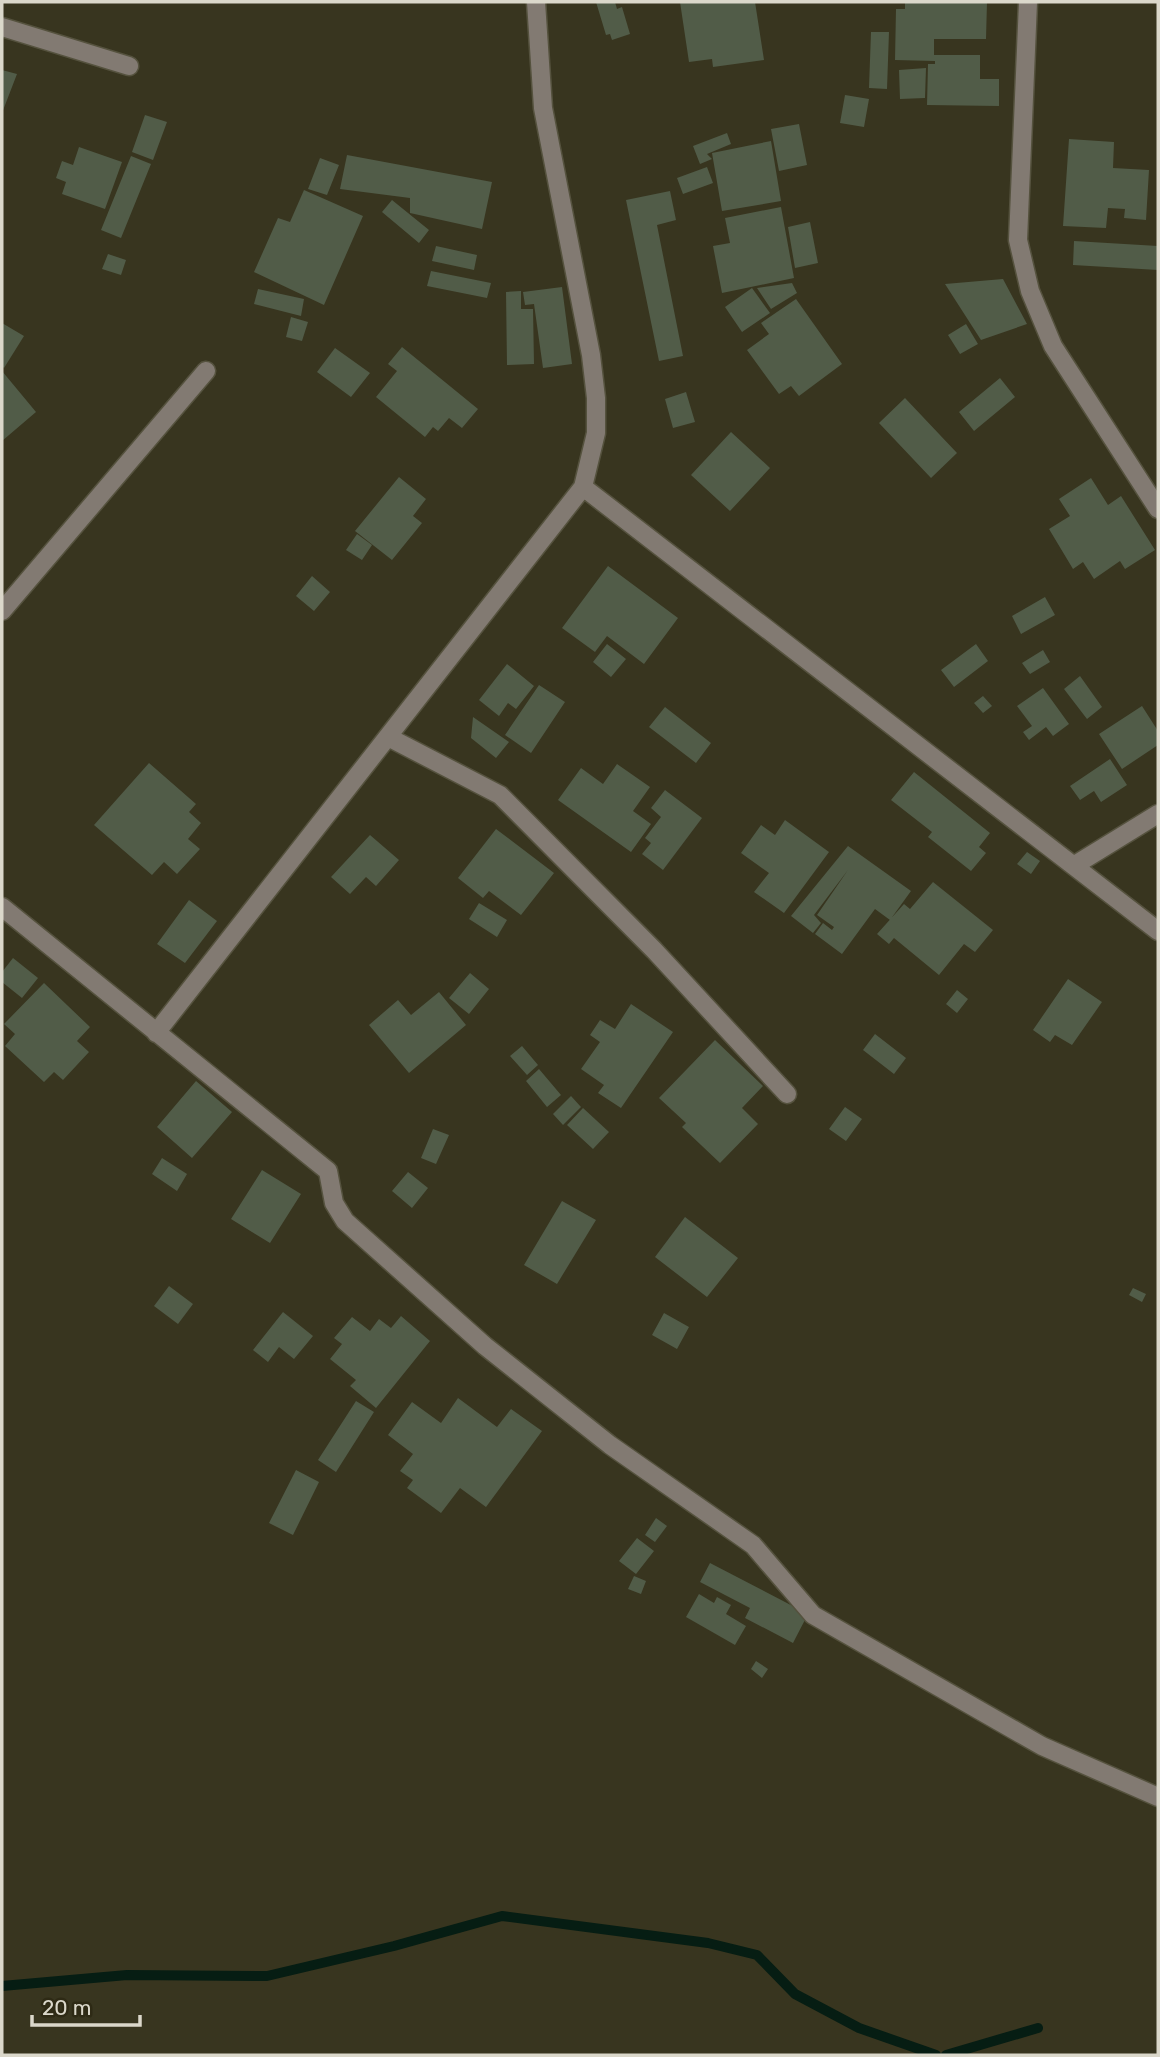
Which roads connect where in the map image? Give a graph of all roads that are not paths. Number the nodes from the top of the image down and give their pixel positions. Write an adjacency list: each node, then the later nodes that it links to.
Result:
1 (536, 2): 6 (street)
2 (1028, 2): 7 (street)
3 (2, 27): 4 (street)
4 (129, 66)
5 (206, 371): 8 (street)
6 (583, 487): 9 (street); 11 (street)
7 (1158, 509)
8 (2, 611)
9 (388, 737): 14 (street); 15 (street)
10 (1158, 814): 11 (street)
11 (1074, 864): 13 (street)
12 (2, 907): 14 (street)
13 (1158, 931)
14 (156, 1033): 16 (street)
15 (787, 1094)
16 (1158, 1797)

